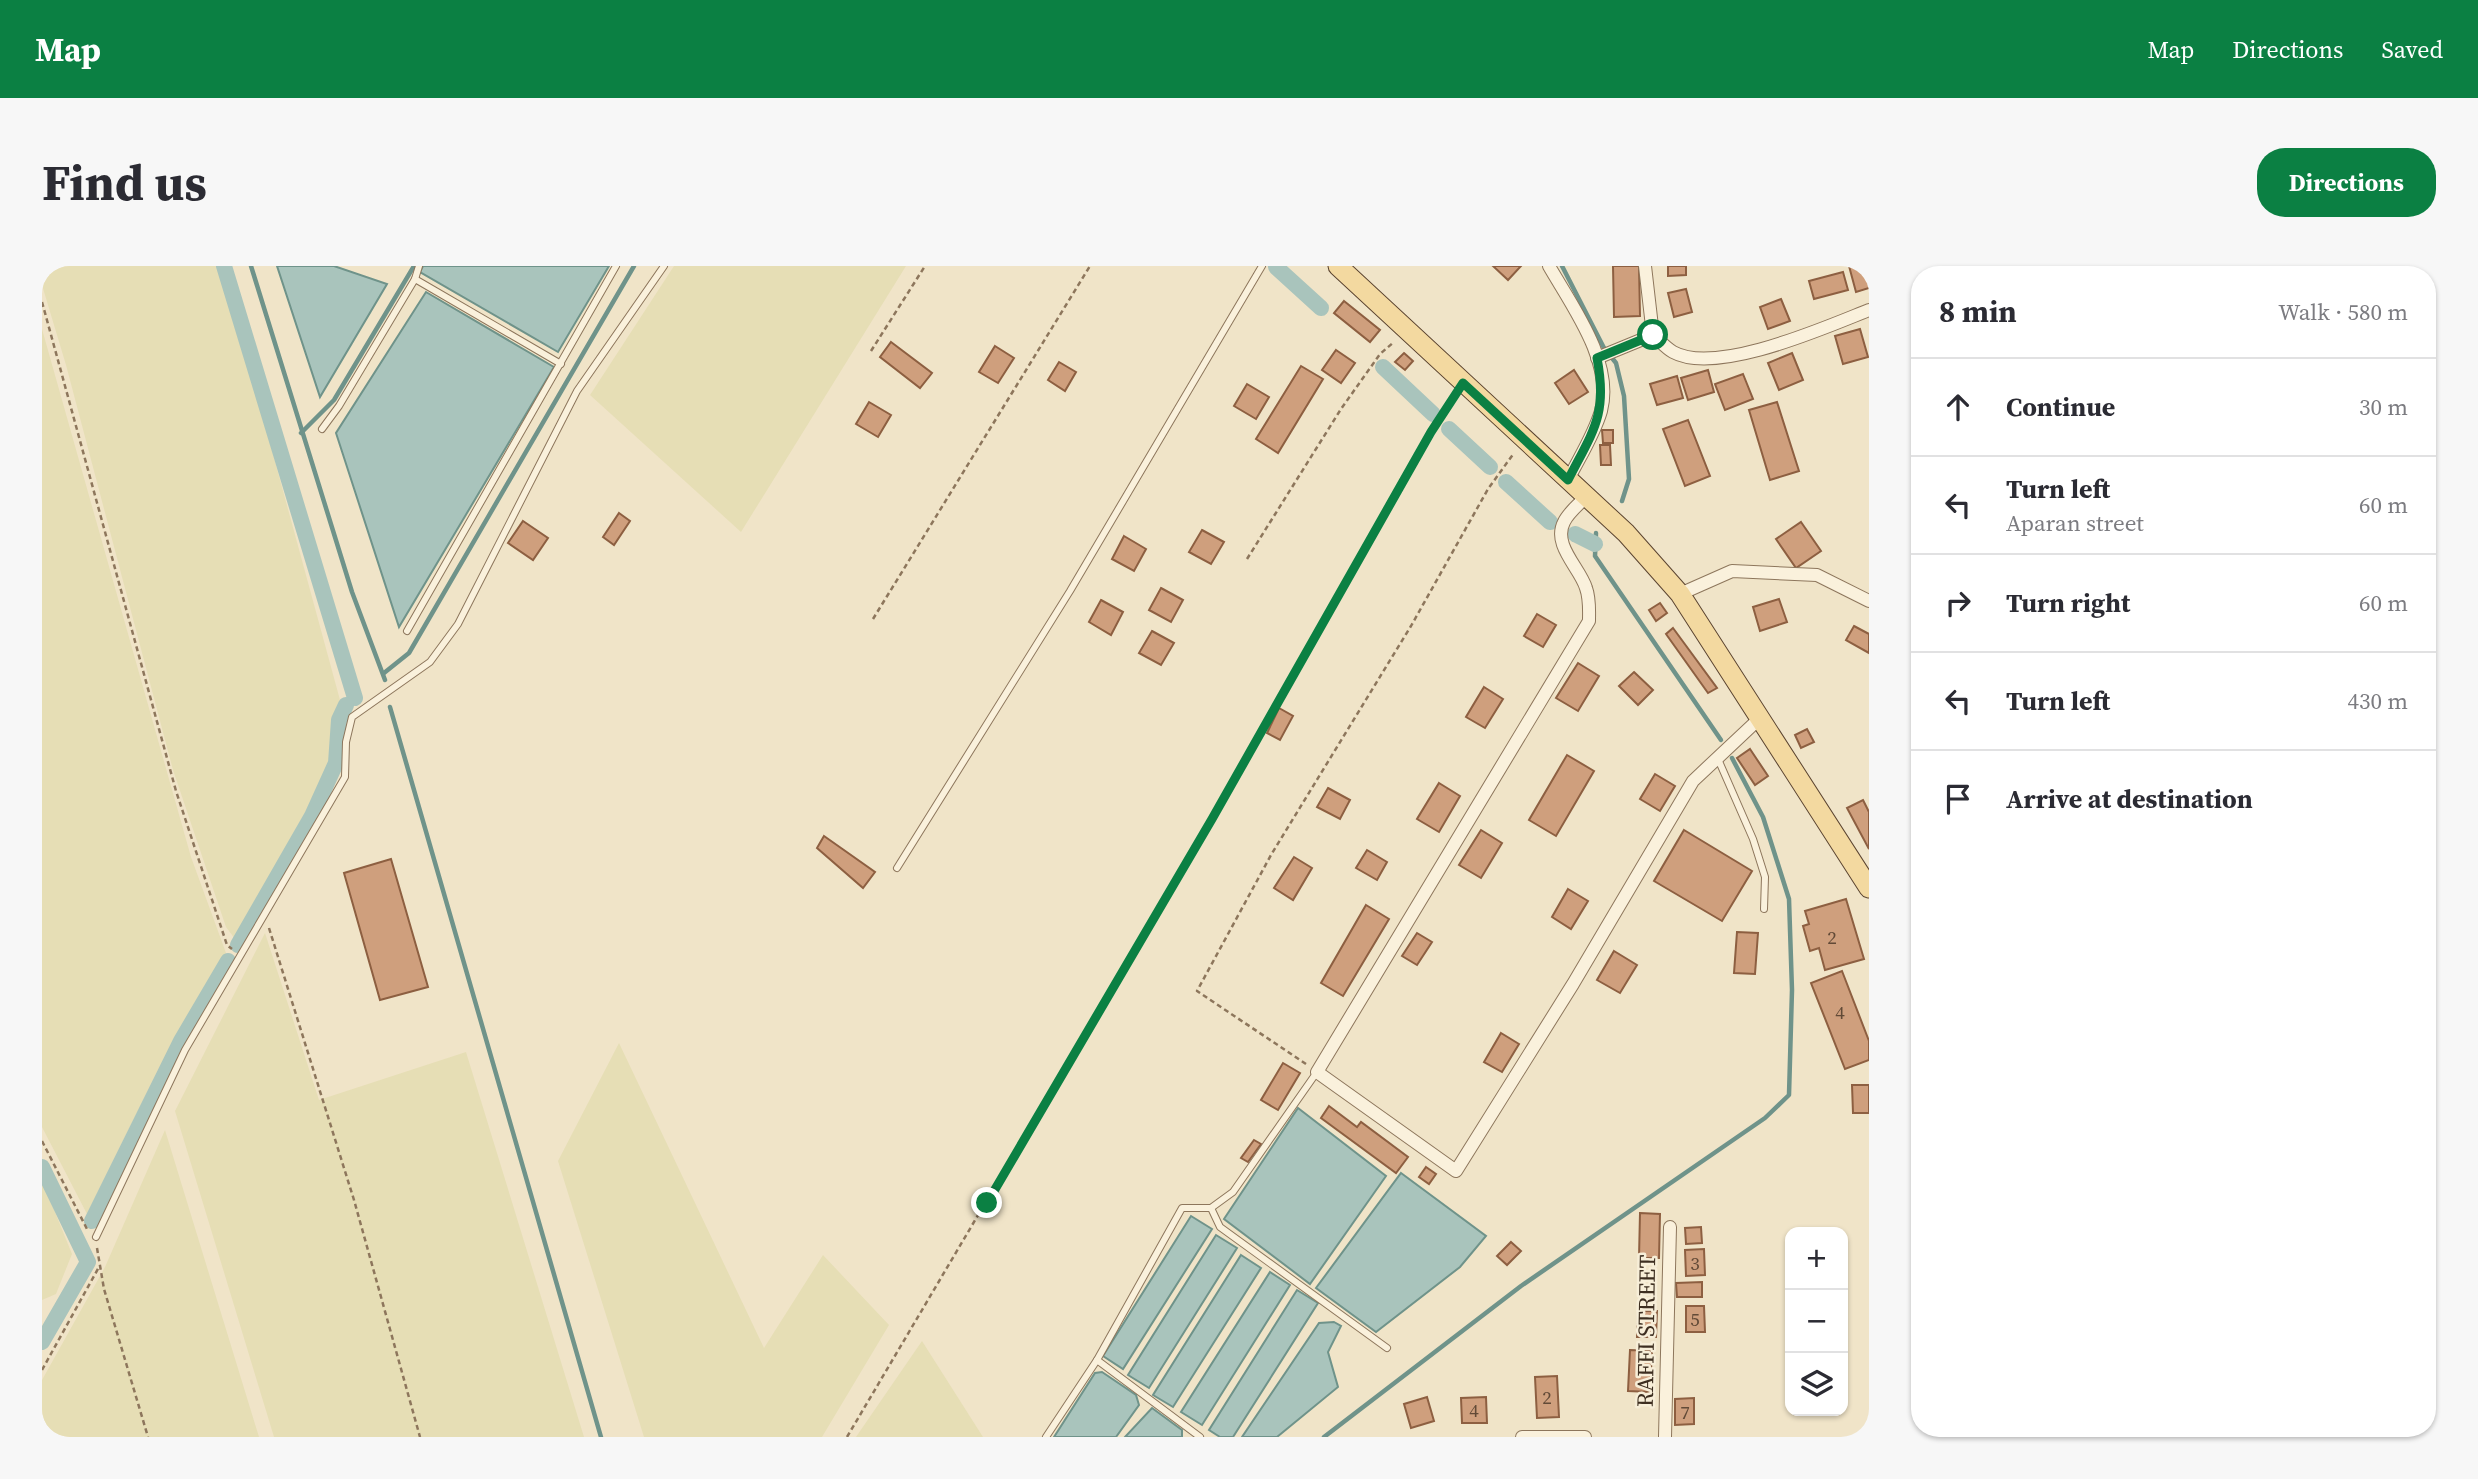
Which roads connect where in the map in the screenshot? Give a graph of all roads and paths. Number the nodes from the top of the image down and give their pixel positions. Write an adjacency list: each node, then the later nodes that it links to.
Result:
1 (419, 266): 10 (lane)
2 (616, 266): 17 (lane)
3 (664, 266): 33 (lane)
4 (925, 266): 15 (path)
5 (1090, 266): 26 (path)
6 (1262, 266): 30 (lane)
7 (1338, 266): 13 (main road)
8 (1549, 266): 16 (street)
9 (1645, 266): 14 (street)
10 (415, 279): 17 (lane); 19 (lane)
11 (42, 302): 34 (path)
12 (1869, 310): 14 (street)
13 (1407, 330): 18 (main road); 23 (path)
14 (1653, 335): 16 (street)
15 (871, 351)
16 (1597, 358): 21 (street)
17 (561, 365): 27 (lane)
18 (1463, 383): 20 (main road); 46 (path)
19 (322, 429)
20 (1524, 439): 21 (main road); 35 (path)
21 (1568, 480): 22 (main road)
22 (1586, 497): 24 (main road); 35 (street)
23 (1247, 559)
24 (1680, 594): 25 (street); 28 (main road)
25 (1869, 601)
26 (873, 619)
27 (407, 631)
28 (1760, 718): 29 (street); 31 (main road)
29 (1717, 758): 32 (lane); 35 (street)
30 (897, 868)
31 (1869, 886)
32 (1765, 909)
33 (265, 915): 34 (lane); 45 (path)
34 (240, 958): 39 (lane)
35 (1317, 1072): 37 (lane)
36 (42, 1141): 39 (path)
37 (1211, 1208): 41 (lane); 42 (lane)
38 (1670, 1227): 51 (street, RAFFI STREET)
39 (96, 1237): 40 (path)
40 (99, 1267): 43 (path); 44 (path)
41 (1387, 1349)
42 (1097, 1360): 47 (lane); 48 (lane)
43 (42, 1370)
44 (148, 1437)
45 (420, 1437)
46 (847, 1437)
47 (1046, 1437)
48 (1199, 1437)
49 (1522, 1437): 50 (street)
50 (1585, 1437)
51 (1665, 1437)

